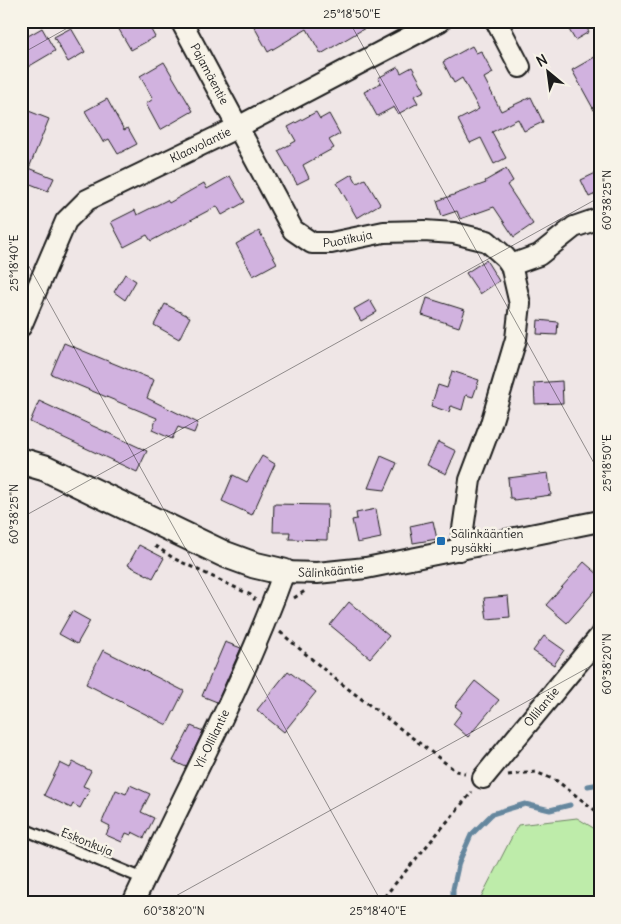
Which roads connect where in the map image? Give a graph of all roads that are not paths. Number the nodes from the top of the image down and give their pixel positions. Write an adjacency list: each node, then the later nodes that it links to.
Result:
1 (181, 21): 5 (street, Pajamäentie)
2 (440, 21): 5 (street, Klaavolantie)
3 (496, 21): 4 (street)
4 (520, 66)
5 (238, 127): 7 (street, Puotikuja); 8 (street, Klaavolantie)
6 (600, 218): 7 (street)
7 (511, 266): 11 (street, Puotikuja)
8 (21, 326)
9 (21, 461): 12 (street, Sälinkääntie)
10 (600, 521): 11 (street, Sälinkääntie)
11 (460, 550): 12 (street, Sälinkääntie)
12 (284, 572): 16 (street, Yli-Ollilantie)
13 (600, 636): 14 (street, Ollilantie)
14 (483, 778)
15 (21, 828): 16 (lane, Eskonkuja)
16 (144, 879): 17 (street, Yli-Ollilantie)
17 (132, 903)

